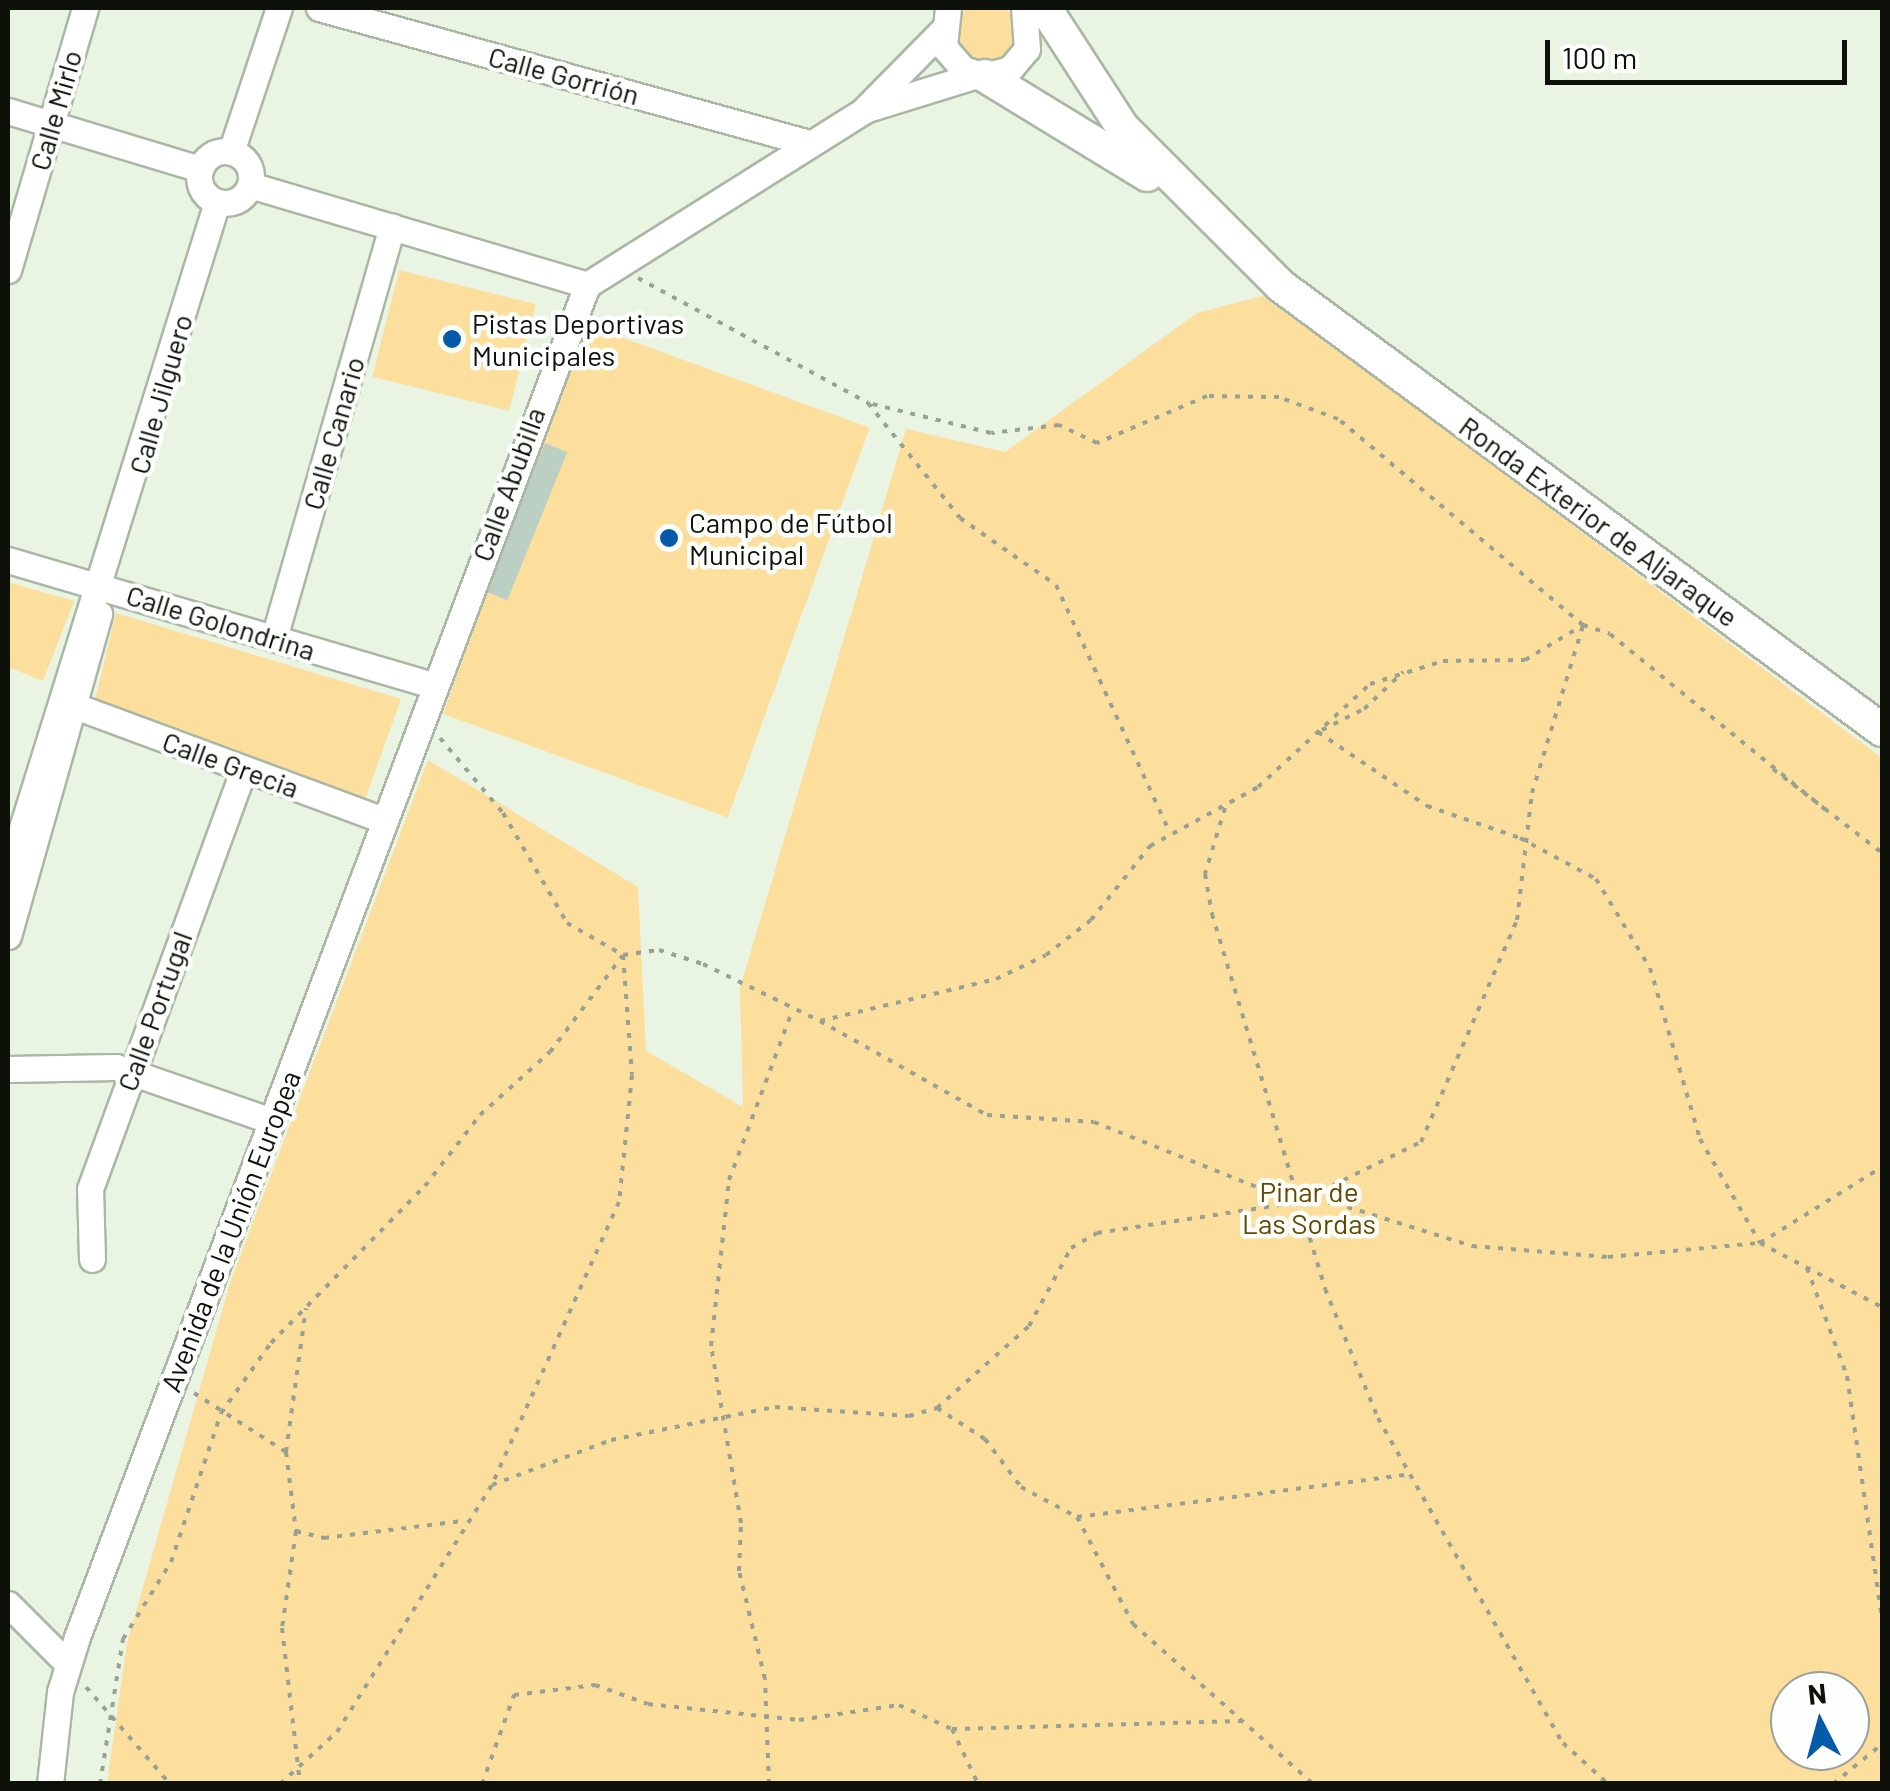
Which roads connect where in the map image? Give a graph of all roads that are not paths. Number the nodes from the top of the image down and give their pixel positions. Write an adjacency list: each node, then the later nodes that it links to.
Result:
1 (85, 8): 11 (street, Calle Mirlo)
2 (279, 8): 13 (street)
3 (318, 8): 12 (street, Calle Gorrión)
4 (1036, 8): 7 (main road); 8 (street); 16 (main road, Ronda Exterior de Aljaraque)
5 (1069, 8): 7 (main road, Ronda Exterior de Aljaraque)
6 (942, 17): 8 (street); 10 (street)
7 (1110, 74): 21 (main road, Ronda Exterior de Aljaraque)
8 (981, 75): 10 (street); 16 (main road)
9 (8, 111): 11 (street)
10 (862, 111): 12 (street)
11 (50, 124): 14 (street); 19 (street, Calle Mirlo)
12 (809, 143): 20 (street)
13 (231, 152): 14 (street); 15 (street)
14 (200, 169): 17 (street)
15 (250, 185): 17 (street); 18 (street)
16 (1184, 197): 21 (main road, Ronda Exterior de Aljaraque)
17 (217, 202): 23 (street, Calle Jilguero)
18 (392, 227): 20 (street); 24 (street, Calle Canario)
19 (8, 270)
20 (586, 285): 25 (street, Calle Abubilla)
21 (1318, 310): 27 (main road, Ronda Exterior de Aljaraque)
22 (8, 560): 23 (street, Calle Golondrina)
23 (103, 587): 24 (street, Calle Golondrina); 26 (street); 30 (street)
24 (274, 638): 25 (street, Calle Golondrina)
25 (434, 685): 29 (street, Avenida de la Unión Europea)
26 (78, 707): 28 (street, Calle Grecia); 31 (street)
27 (1882, 730)
28 (244, 769): 29 (street, Calle Grecia); 33 (street, Calle Portugal)
29 (384, 820): 34 (street, Avenida de la Unión Europea)
30 (8, 873)
31 (8, 936)
32 (8, 1070): 33 (street)
33 (131, 1073): 34 (street); 35 (street, Calle Portugal)
34 (272, 1121): 37 (street, Avenida de la Unión Europea)
35 (92, 1259)
36 (8, 1604): 37 (street)
37 (68, 1664): 38 (street, Avenida de la Unión Europea)
38 (50, 1784)

